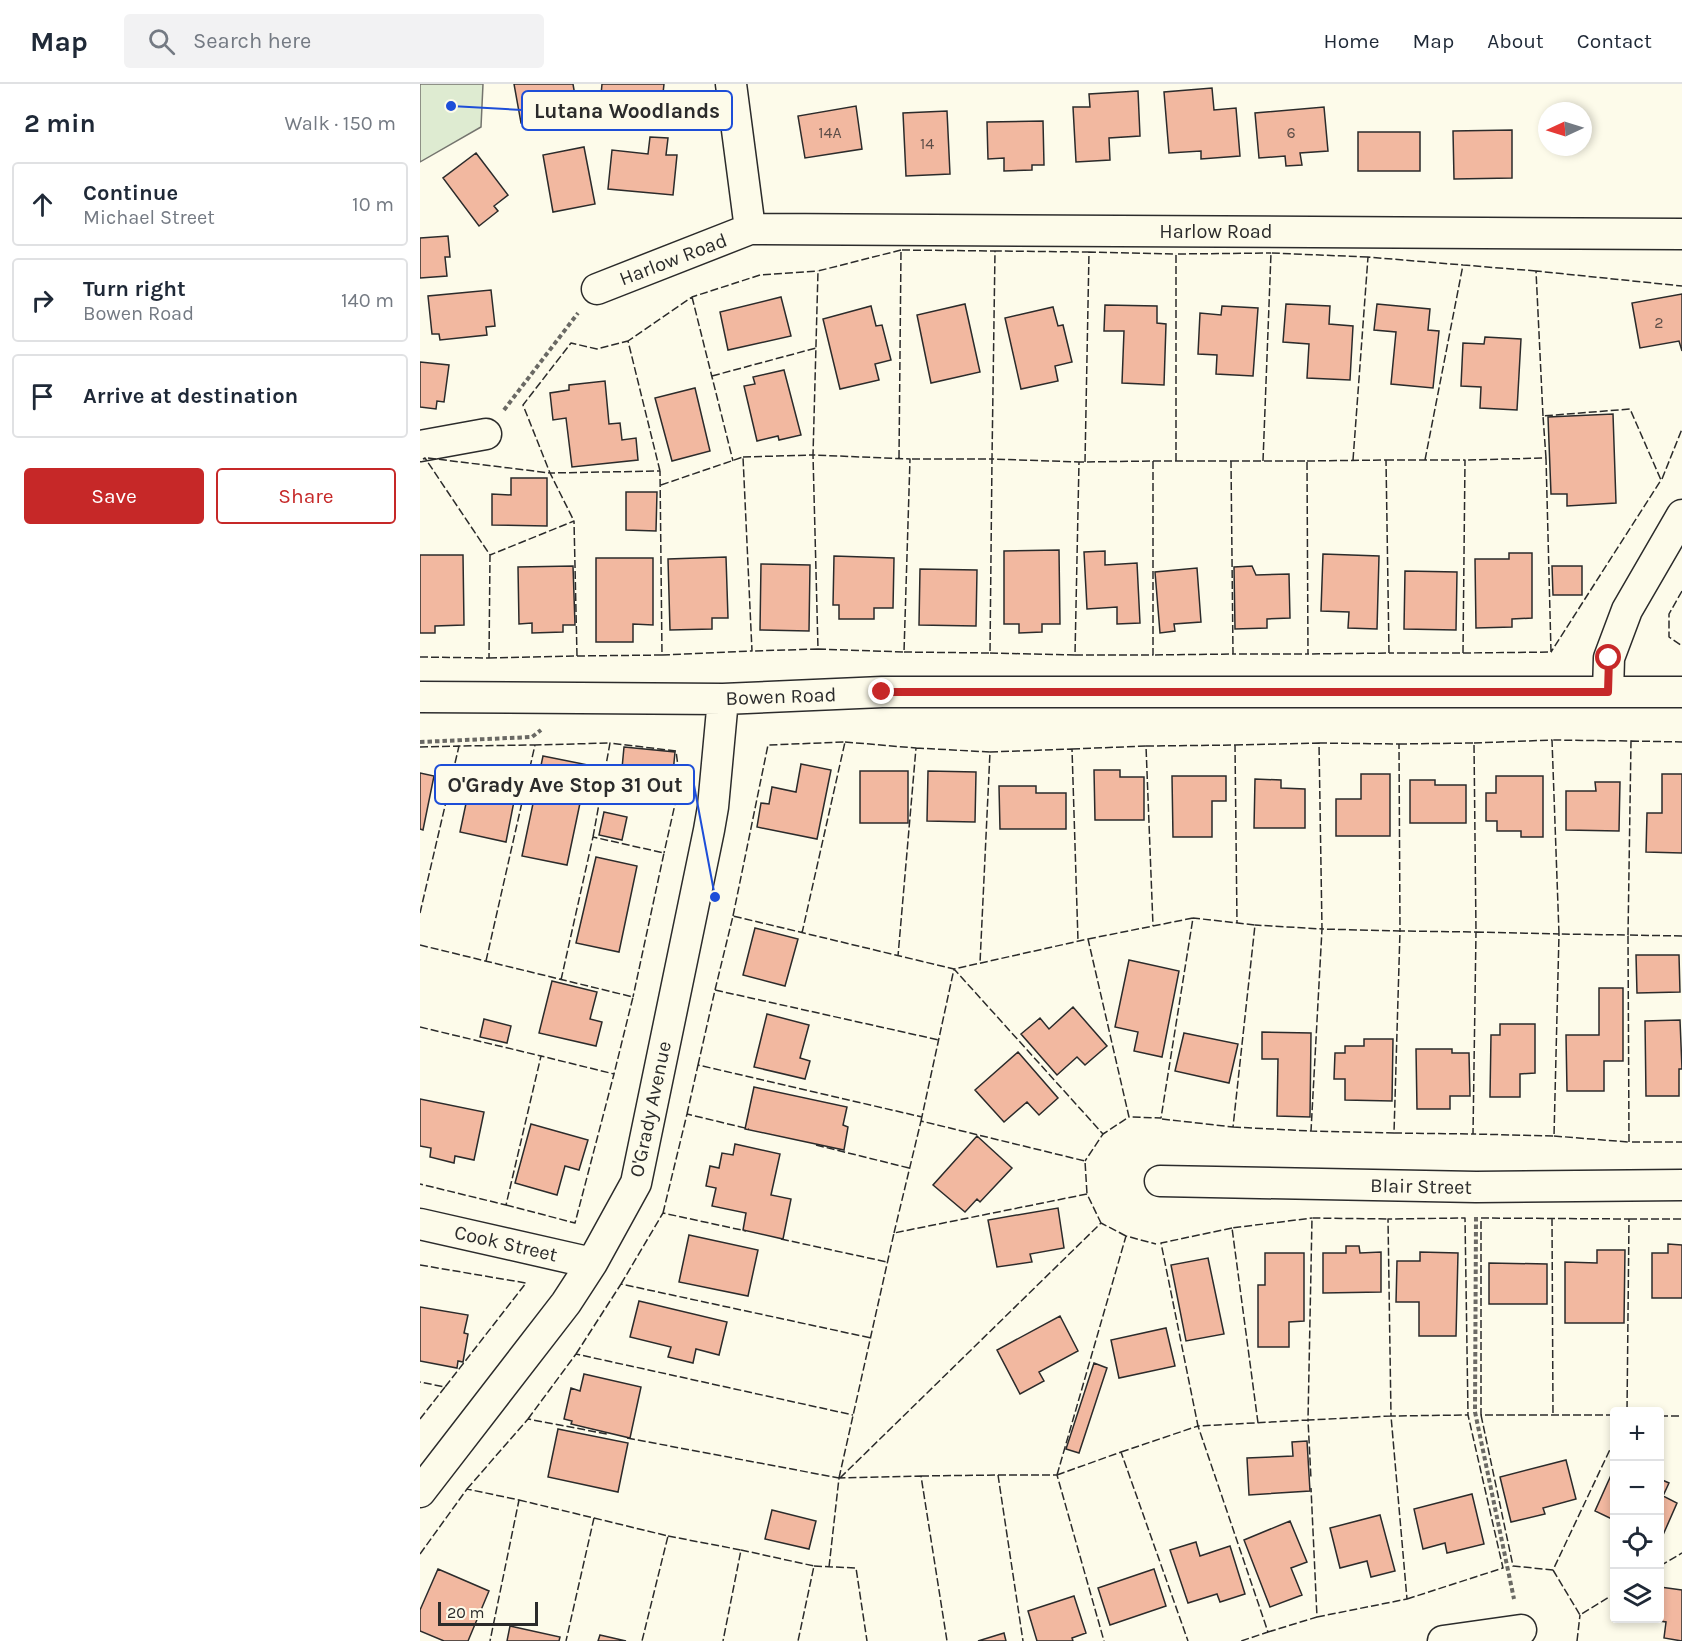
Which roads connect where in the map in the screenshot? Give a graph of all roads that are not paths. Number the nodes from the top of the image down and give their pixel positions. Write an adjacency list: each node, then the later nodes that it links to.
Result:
1 (731, 84): 2 (street, Harlow Road)
2 (750, 228): 3 (street, Harlow Road); 4 (street, Harlow Road)
3 (1682, 234)
4 (597, 289)
5 (486, 434): 6 (street)
6 (420, 446)
7 (1682, 515): 8 (street)
8 (1608, 692): 9 (street, Bowen Road); 11 (street, Bowen Road)
9 (1682, 692)
10 (420, 698): 11 (street, Bowen Road)
11 (723, 699): 15 (street, O'Grady Avenue)
12 (1160, 1181): 13 (street, Blair Street)
13 (1682, 1185)
14 (420, 1224): 15 (street, Cook Street)
15 (592, 1263): 16 (street, O'Grady Avenue)
16 (420, 1492)
17 (1521, 1630): 18 (street)
18 (1443, 1641)

